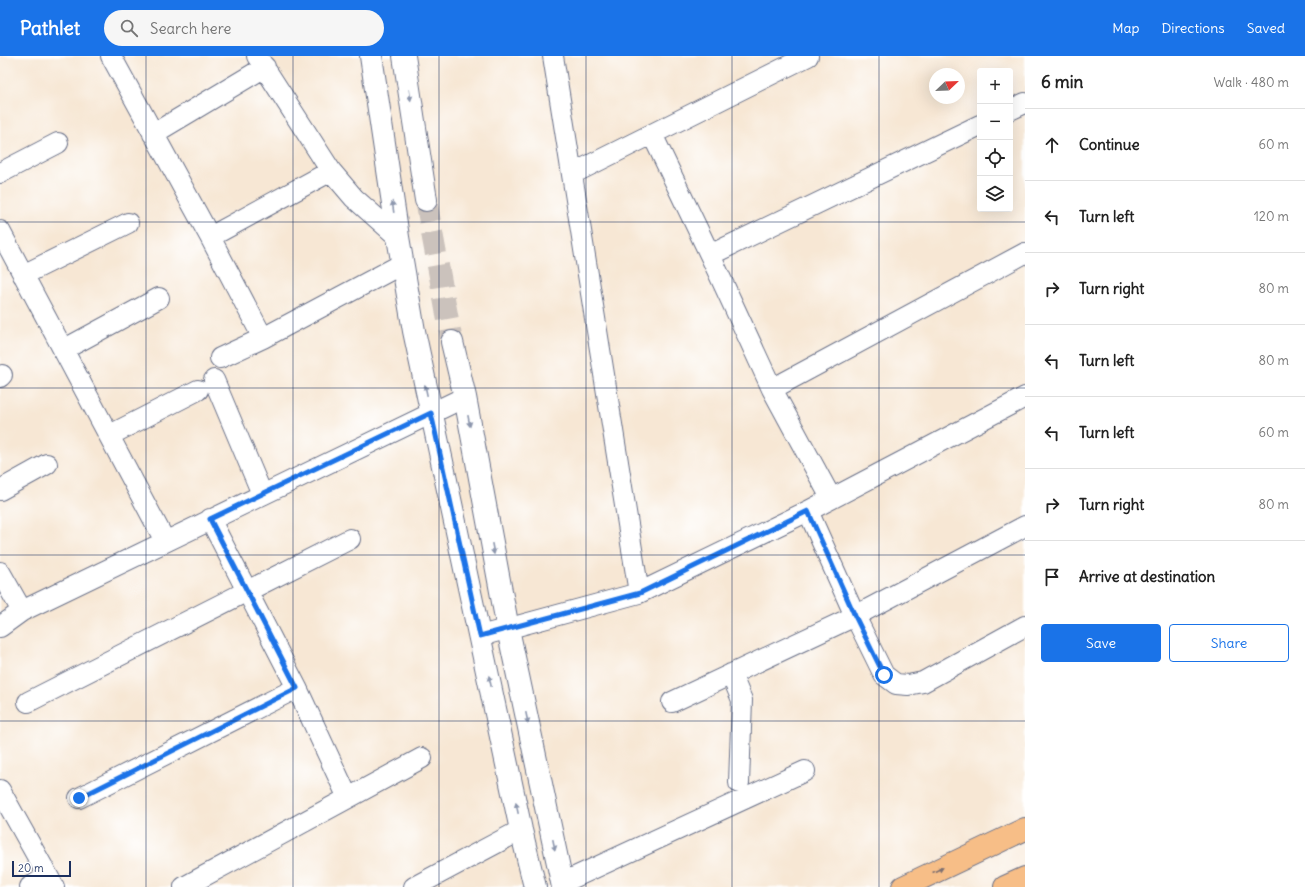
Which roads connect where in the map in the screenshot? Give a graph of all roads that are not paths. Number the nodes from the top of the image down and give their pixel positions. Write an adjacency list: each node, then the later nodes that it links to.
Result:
1 (111, 56): 10 (street)
2 (371, 56): 20 (street, one-way to 2)
3 (404, 56): 16 (street, one-way to 16)
4 (553, 56): 15 (street)
5 (808, 56): 11 (street)
6 (261, 61): 10 (street); 13 (street)
7 (1025, 103): 8 (street)
8 (1013, 109)
9 (977, 126): 22 (street)
10 (153, 134): 19 (street)
11 (652, 134): 15 (street); 22 (street)
12 (58, 143): 14 (street)
13 (331, 171): 19 (street); 20 (street)
14 (0, 173)
15 (572, 174): 46 (street)
16 (426, 200)
17 (128, 223): 24 (street)
18 (0, 231): 24 (street)
19 (210, 237): 26 (street)
20 (398, 237): 23 (street)
21 (1025, 253): 30 (street)
22 (710, 254): 30 (street)
23 (402, 264): 26 (street); 33 (street, one-way to 23)
24 (23, 275): 28 (street)
25 (159, 298): 28 (street)
26 (263, 338): 29 (street)
27 (452, 342): 31 (street)
28 (63, 350): 34 (street)
29 (220, 358)
30 (772, 389): 38 (street)
31 (465, 397): 33 (street); 51 (street, one-way to 51)
32 (1025, 397): 38 (street)
33 (431, 413): 37 (street); 52 (street)
34 (110, 435): 37 (street); 43 (street)
35 (47, 464): 36 (street)
36 (0, 490)
37 (262, 494): 40 (street)
38 (831, 498): 39 (street)
39 (808, 511): 46 (street); 48 (street)
40 (210, 519): 43 (street); 45 (street)
41 (1025, 526): 48 (street)
42 (350, 539): 45 (street)
43 (165, 541): 47 (street)
44 (0, 572): 47 (street)
45 (249, 592): 54 (street); 55 (street)
46 (640, 593): 51 (street)
47 (22, 611): 50 (street)
48 (855, 616): 49 (street); 53 (street)
49 (1025, 626)
50 (0, 627)
51 (508, 629): 52 (street); 67 (street, one-way to 67)
52 (480, 636): 64 (street, one-way to 52)
53 (731, 674): 56 (street); 59 (street)
54 (297, 688): 61 (street); 62 (street)
55 (28, 702)
56 (672, 702)
57 (422, 758): 62 (street)
58 (805, 771): 67 (street)
59 (739, 783)
60 (0, 790): 66 (street)
61 (79, 798)
62 (348, 798): 69 (street)
63 (1025, 829): 72 (highway, one-way to 63)
64 (521, 830): 70 (street); 71 (street)
65 (1025, 878): 73 (highway)
66 (51, 881): 68 (street)
67 (563, 885)
68 (30, 887)
69 (184, 887)
70 (414, 887)
71 (536, 887)
72 (903, 887)
73 (1005, 887)

